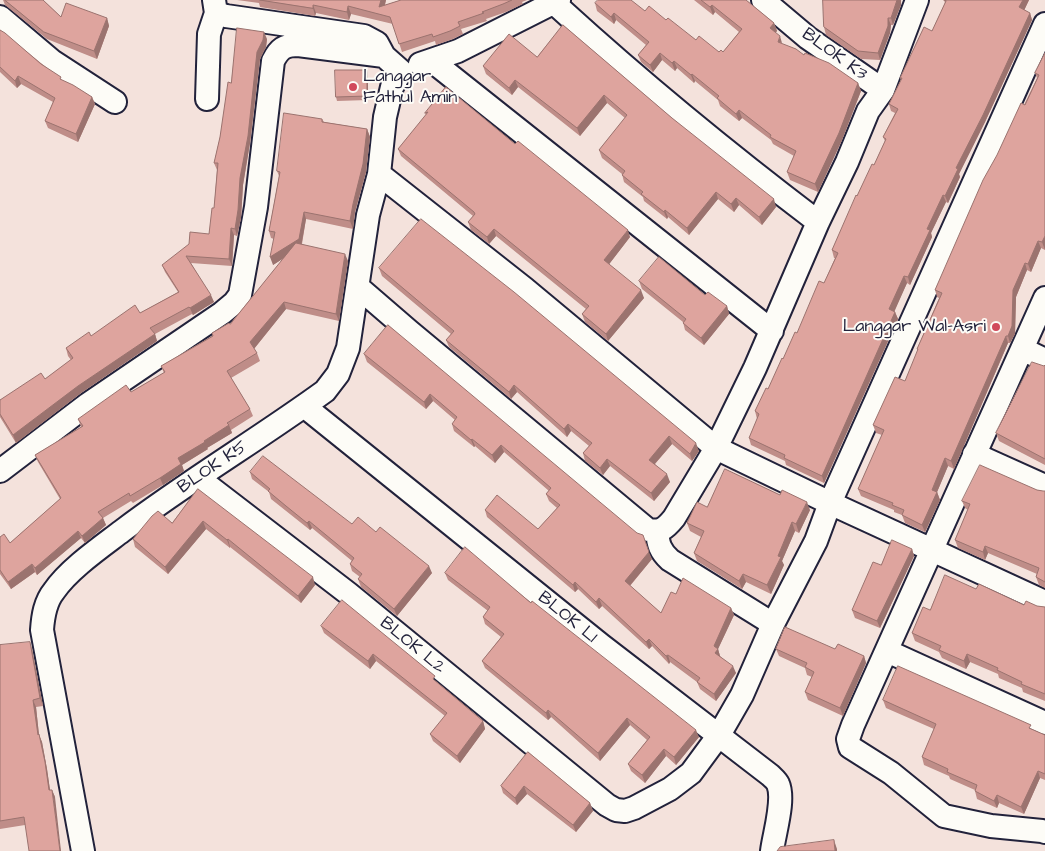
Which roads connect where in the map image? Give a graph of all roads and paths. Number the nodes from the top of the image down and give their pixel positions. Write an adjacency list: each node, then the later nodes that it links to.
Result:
1 (763, 0): 5 (street, BLOK K3)
2 (917, 0): 11 (street)
3 (557, 2): 9 (street); 15 (street)
4 (215, 7): 8 (street); 12 (street)
5 (788, 9): 11 (street, BLOK K3)
6 (0, 17): 13 (street)
7 (1045, 24): 27 (street)
8 (384, 56): 10 (street); 24 (street)
9 (432, 61): 10 (street); 18 (street)
10 (401, 71): 14 (street, BLOK K5)
11 (883, 90): 15 (street)
12 (207, 99)
13 (115, 102)
14 (379, 174): 16 (street, BLOK K5); 22 (street)
15 (818, 222): 18 (street)
16 (358, 286): 21 (street, BLOK K5); 28 (street)
17 (1045, 298): 19 (street)
18 (772, 331): 22 (street)
19 (1022, 350): 20 (street); 23 (street)
20 (1045, 360)
21 (304, 406): 25 (street, BLOK K5); 34 (street, BLOK L1)
22 (716, 448): 27 (street); 28 (street)
23 (974, 454): 26 (street); 29 (street)
24 (0, 471)
25 (198, 478): 34 (street, BLOK L2); 36 (street, BLOK K5)
26 (1045, 486)
27 (830, 503): 29 (street); 31 (street)
28 (657, 531): 31 (street)
29 (932, 550): 30 (street); 32 (street)
30 (1045, 602)
31 (773, 624): 34 (street)
32 (887, 651): 33 (street); 35 (street)
33 (1045, 723)
34 (719, 735): 37 (street, BLOK L1)
35 (1045, 832)
36 (83, 851)
37 (772, 851)

